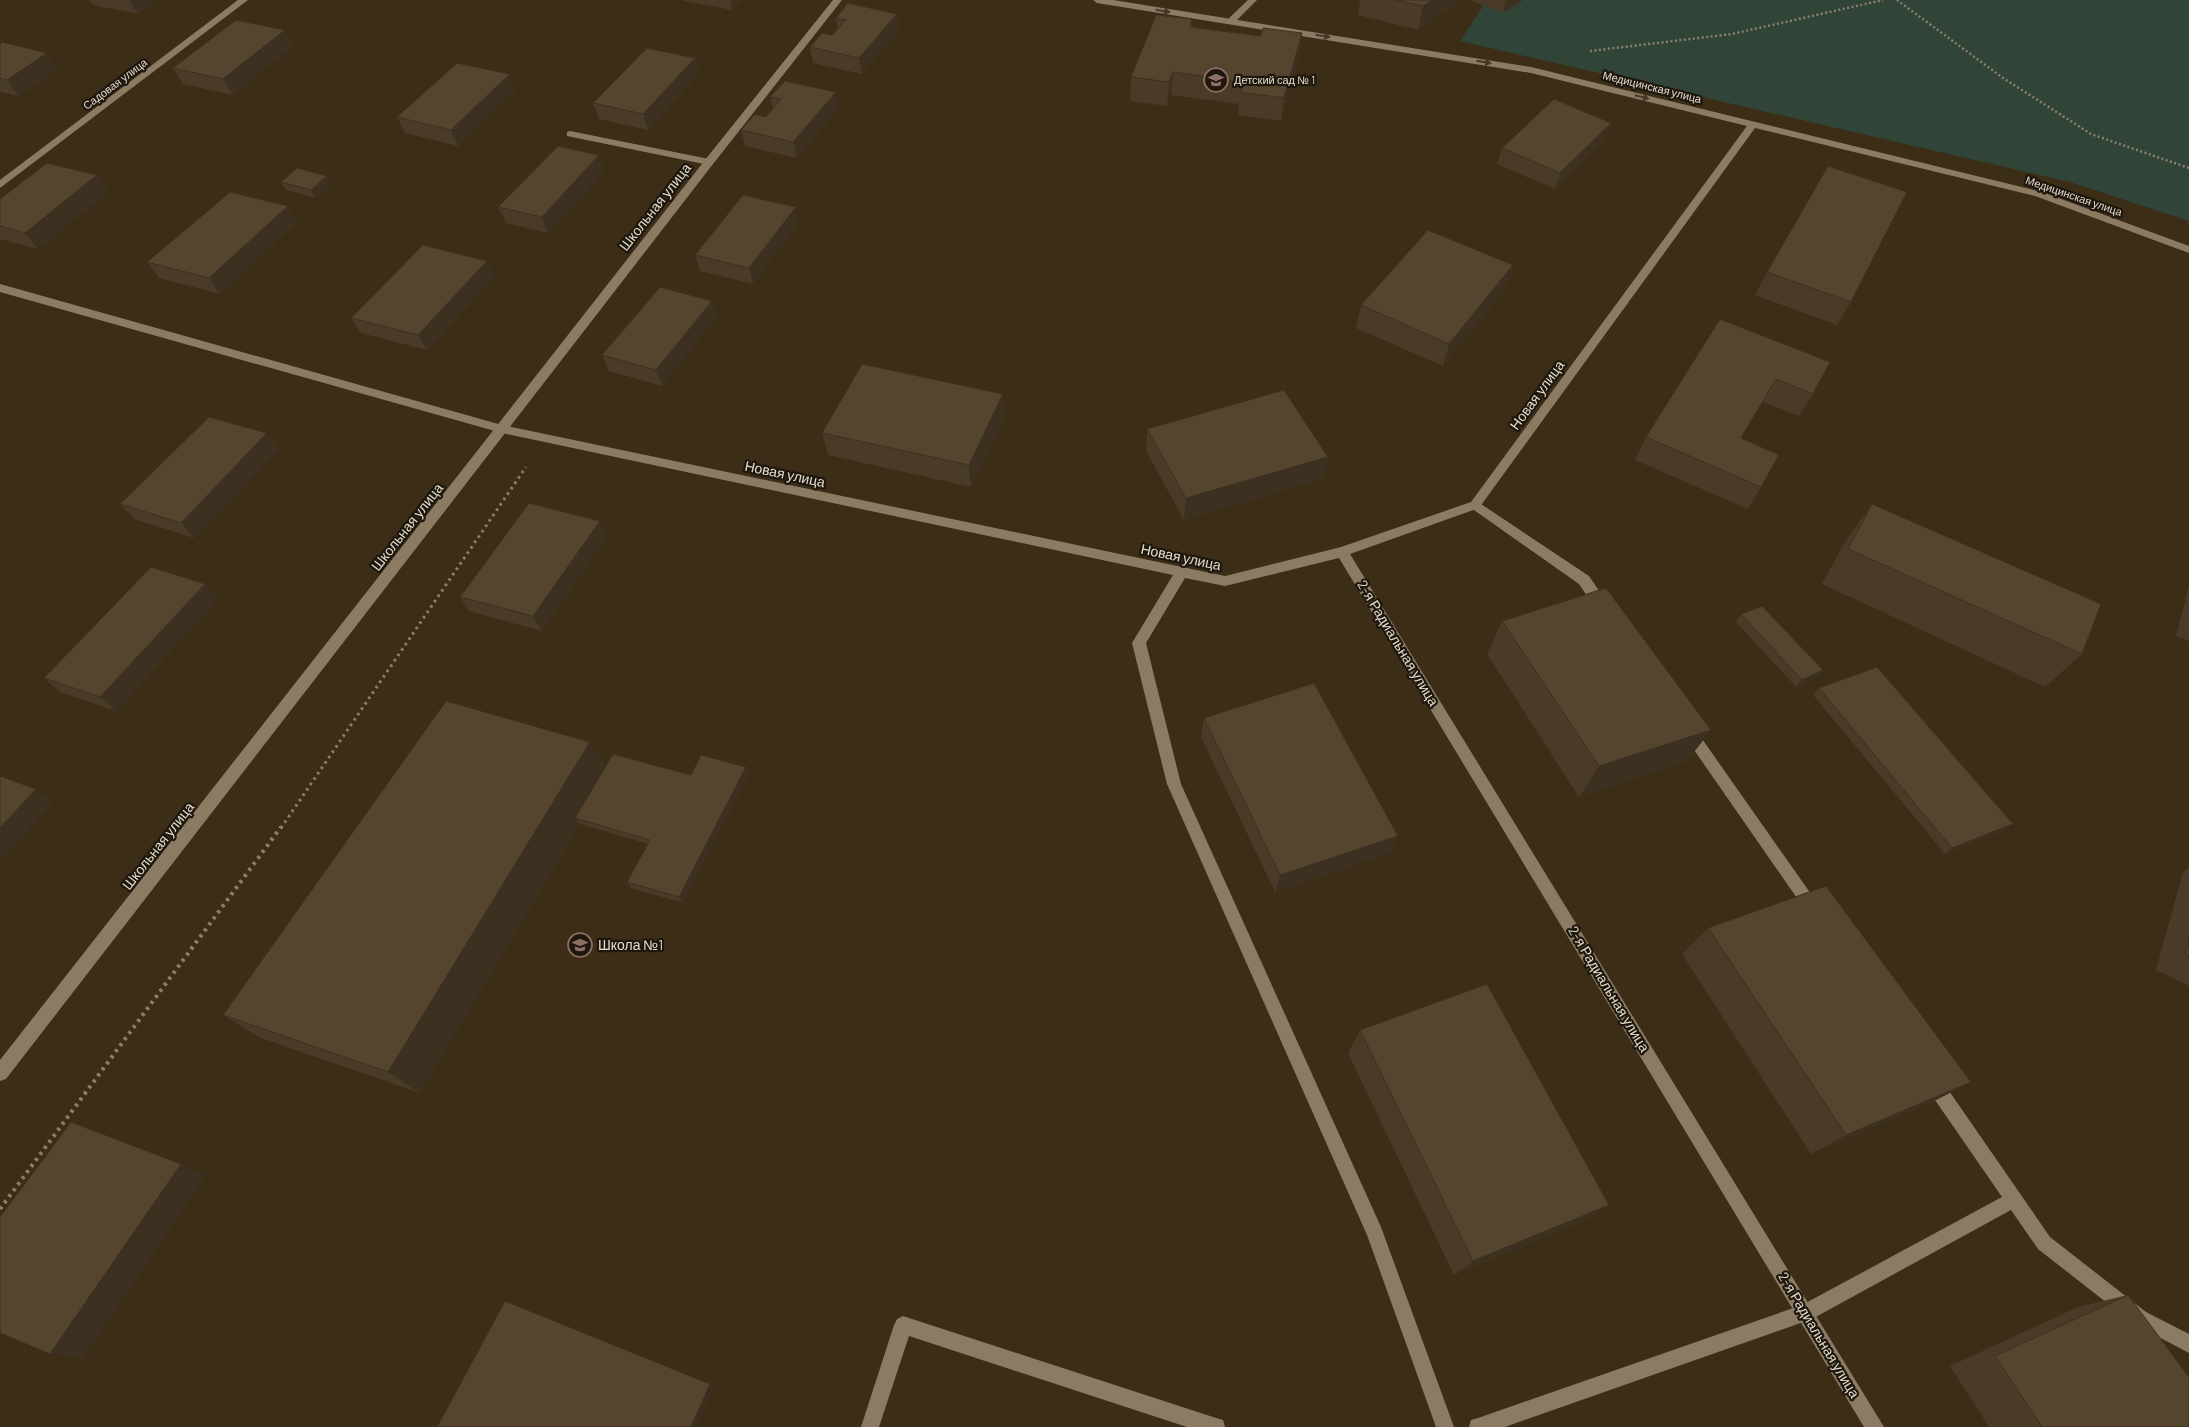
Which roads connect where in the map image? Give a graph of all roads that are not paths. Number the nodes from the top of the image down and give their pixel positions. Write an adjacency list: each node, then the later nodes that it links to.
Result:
1 (244, 0): 9 (street, Садовая улица)
2 (838, 0): 8 (street, Школьная улица)
3 (1097, 0): 5 (street, Медицинская улица, one-way to 5)
4 (1253, 0): 5 (street)
5 (1231, 22): 6 (street, Медицинская улица, one-way to 6)
6 (1753, 124): 10 (street, Медицинская улица); 13 (street, Новая улица)
7 (570, 134): 8 (street)
8 (709, 162): 12 (street, Школьная улица)
9 (0, 185)
10 (2189, 250)
11 (0, 288): 12 (street, Новая улица)
12 (502, 430): 15 (street, Новая улица); 20 (street, Школьная улица)
13 (1475, 505): 14 (street, Новая улица); 16 (street)
14 (1342, 552): 15 (street, Новая улица); 22 (street, 2-я Радиальная улица)
15 (1182, 572): 26 (street)
16 (1612, 621)
17 (1680, 719): 18 (street)
18 (1822, 922)
19 (1924, 1069): 21 (street)
20 (0, 1073)
21 (2014, 1199): 22 (street); 23 (street)
22 (1806, 1313): 27 (street); 28 (street, 2-я Радиальная улица)
23 (2189, 1344)
24 (870, 1427): 25 (street)
25 (1216, 1427)
26 (1445, 1427)
27 (1478, 1427)
28 (1875, 1427)

